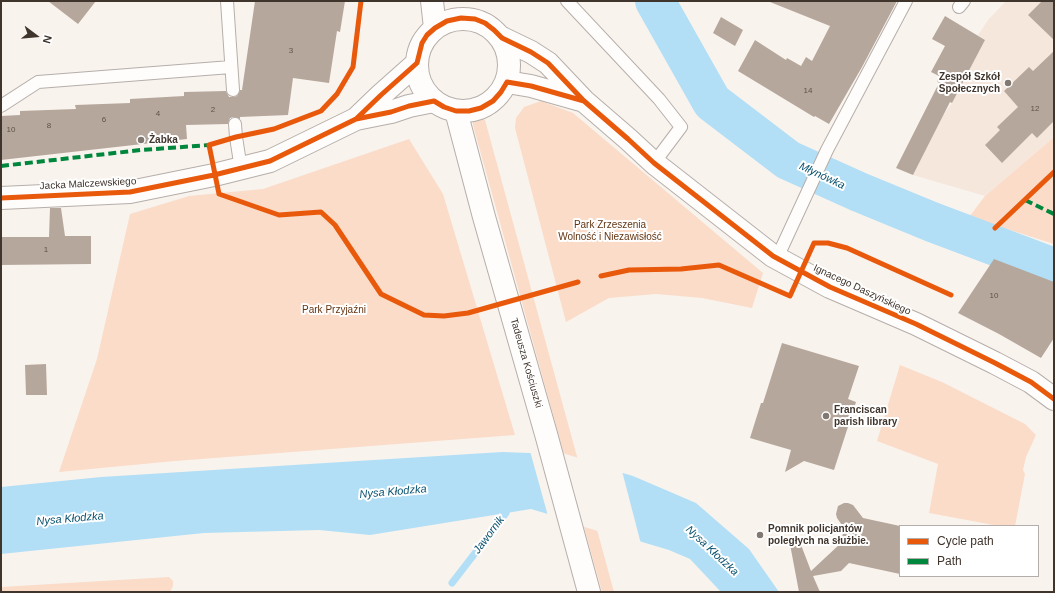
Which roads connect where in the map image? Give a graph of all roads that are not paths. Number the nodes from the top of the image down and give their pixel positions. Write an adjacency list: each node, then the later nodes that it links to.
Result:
1 (228, 1): 9 (lane)
2 (432, 1): 6 (street)
3 (567, 1): 18 (lane)
4 (906, 1): 21 (lane)
5 (470, 10): 6 (street); 7 (street)
6 (435, 28): 8 (street)
7 (502, 38): 10 (street); 13 (street, Ignacego Daszyńskiego)
8 (417, 63): 12 (street); 16 (street, Jacka Malczewskiego)
9 (232, 67): 11 (lane); 14 (lane)
10 (507, 82): 13 (street, Ignacego Daszyńskiego); 15 (street)
11 (233, 90)
12 (434, 100): 15 (street); 16 (street, Jacka Malczewskiego)
13 (584, 101): 18 (street, Ignacego Daszyńskiego)
14 (1, 106)
15 (456, 111): 23 (street, Tadeusza Kościuszki)
16 (356, 119): 19 (street, Jacka Malczewskiego)
17 (235, 124): 19 (lane)
18 (654, 163): 21 (street, Ignacego Daszyńskiego)
19 (241, 168): 20 (street, Jacka Malczewskiego)
20 (1, 198)
21 (777, 258): 22 (street, Ignacego Daszyńskiego)
22 (1054, 399)
23 (589, 592)

